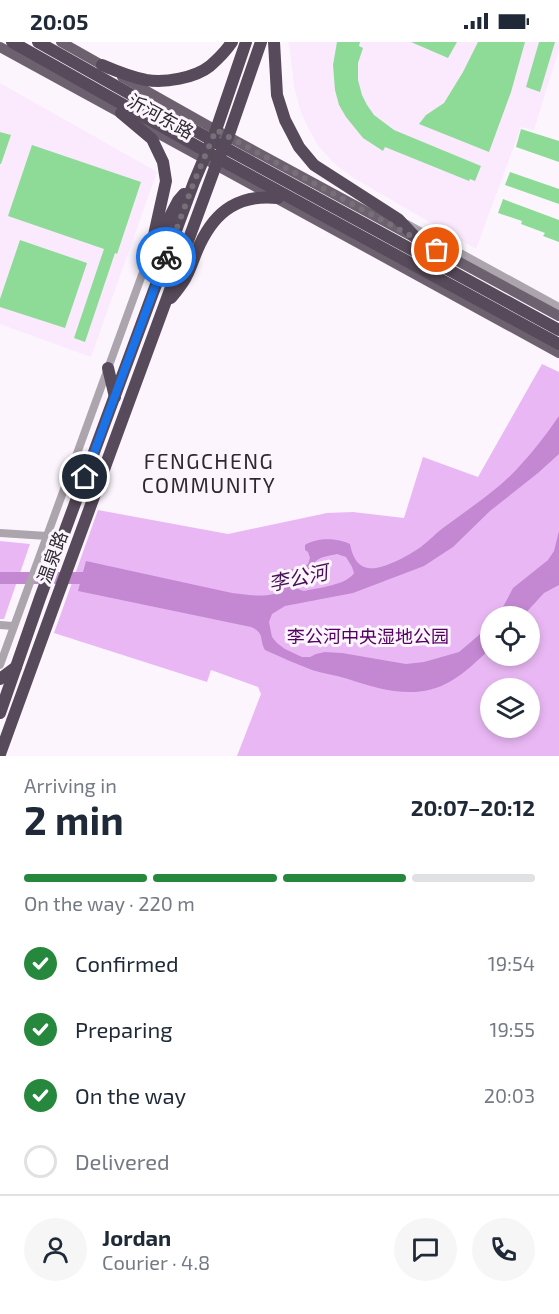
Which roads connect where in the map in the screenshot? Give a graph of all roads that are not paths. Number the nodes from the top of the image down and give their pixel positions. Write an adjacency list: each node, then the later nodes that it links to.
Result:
1 (12, 42): 28 (highway)
2 (38, 42): 27 (highway)
3 (62, 42): 9 (main road, 沂河东路)
4 (232, 42): 9 (highway)
5 (246, 42): 11 (highway, 温泉路)
6 (261, 42): 12 (highway, 温泉路)
7 (274, 42): 17 (highway)
8 (0, 47): 10 (main road, 沂河东路)
9 (102, 65): 11 (main road, 沂河东路)
10 (121, 113): 13 (main road, 沂河东路); 23 (highway)
11 (216, 130): 12 (main road, 沂河东路); 13 (highway, 温泉路)
12 (228, 137): 14 (highway, 温泉路); 15 (main road, 沂河东路)
13 (204, 158): 14 (main road, 沂河东路); 16 (highway, 温泉路)
14 (216, 165): 18 (main road, 沂河东路); 19 (highway, 温泉路)
15 (302, 177): 17 (main road); 21 (main road, 沂河东路)
16 (194, 182): 23 (highway); 31 (highway, 温泉路)
17 (346, 186): 20 (highway)
18 (278, 198): 22 (highway); 29 (main road, 沂河东路)
19 (198, 214): 22 (highway); 25 (highway, 温泉路)
20 (398, 219): 21 (highway); 24 (street)
21 (417, 239): 26 (main road, 沂河东路)
22 (200, 243): 25 (highway)
23 (150, 253): 30 (street)
24 (559, 307)
25 (163, 308): 41 (highway, 温泉路)
26 (559, 316)
27 (559, 330)
28 (559, 344)
29 (559, 353)
30 (108, 368): 31 (highway); 33 (street)
31 (115, 397): 34 (highway, 温泉路)
32 (0, 533): 33 (street)
33 (47, 536): 34 (street); 36 (street)
34 (63, 537): 38 (highway, 温泉路)
35 (0, 625): 36 (street)
36 (13, 626): 37 (street)
37 (0, 665)
38 (17, 666): 39 (highway); 40 (highway, 温泉路)
39 (0, 679)
40 (0, 713)
41 (0, 754)

